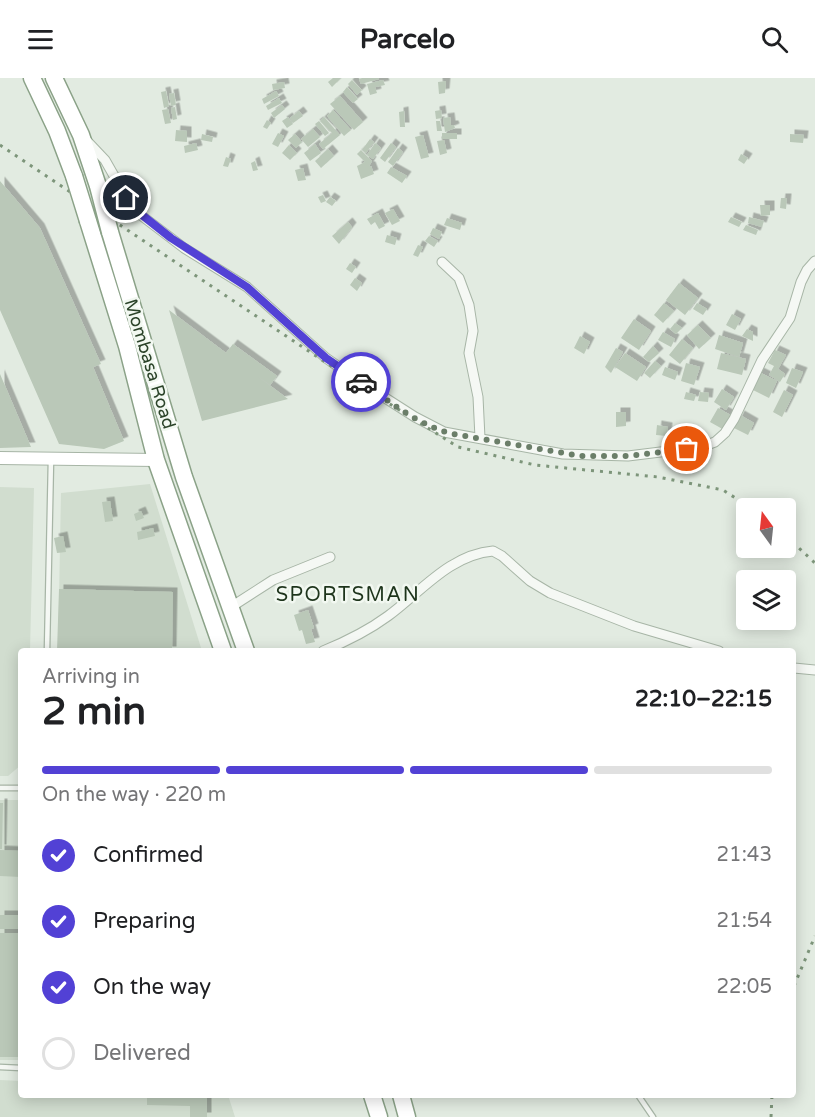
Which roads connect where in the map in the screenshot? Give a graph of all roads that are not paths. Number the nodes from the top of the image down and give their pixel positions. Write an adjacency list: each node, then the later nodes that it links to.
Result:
1 (32, 78): 9 (highway, Mombasa Road, bridge)
2 (54, 78): 3 (highway, Mombasa Road)
3 (81, 135): 6 (street); 11 (highway, Mombasa Road, bridge)
4 (815, 261): 6 (street)
5 (442, 262): 6 (street)
6 (480, 438)
7 (0, 458): 8 (street)
8 (51, 459): 9 (street); 12 (lane)
9 (156, 459): 13 (highway, Mombasa Road)
10 (330, 557): 11 (street)
11 (231, 607): 14 (highway, Mombasa Road)
12 (47, 648)
13 (222, 648)
14 (245, 648)
15 (330, 648): 16 (street)
16 (709, 648)
17 (796, 668): 18 (street)
18 (815, 670)
19 (0, 788): 20 (lane)
20 (18, 788)
21 (0, 1067): 22 (lane)
22 (18, 1068)
23 (373, 1098): 26 (highway)
24 (402, 1098): 27 (highway)
25 (640, 1098): 28 (lane)
26 (379, 1117)
27 (407, 1117)
28 (653, 1117)

